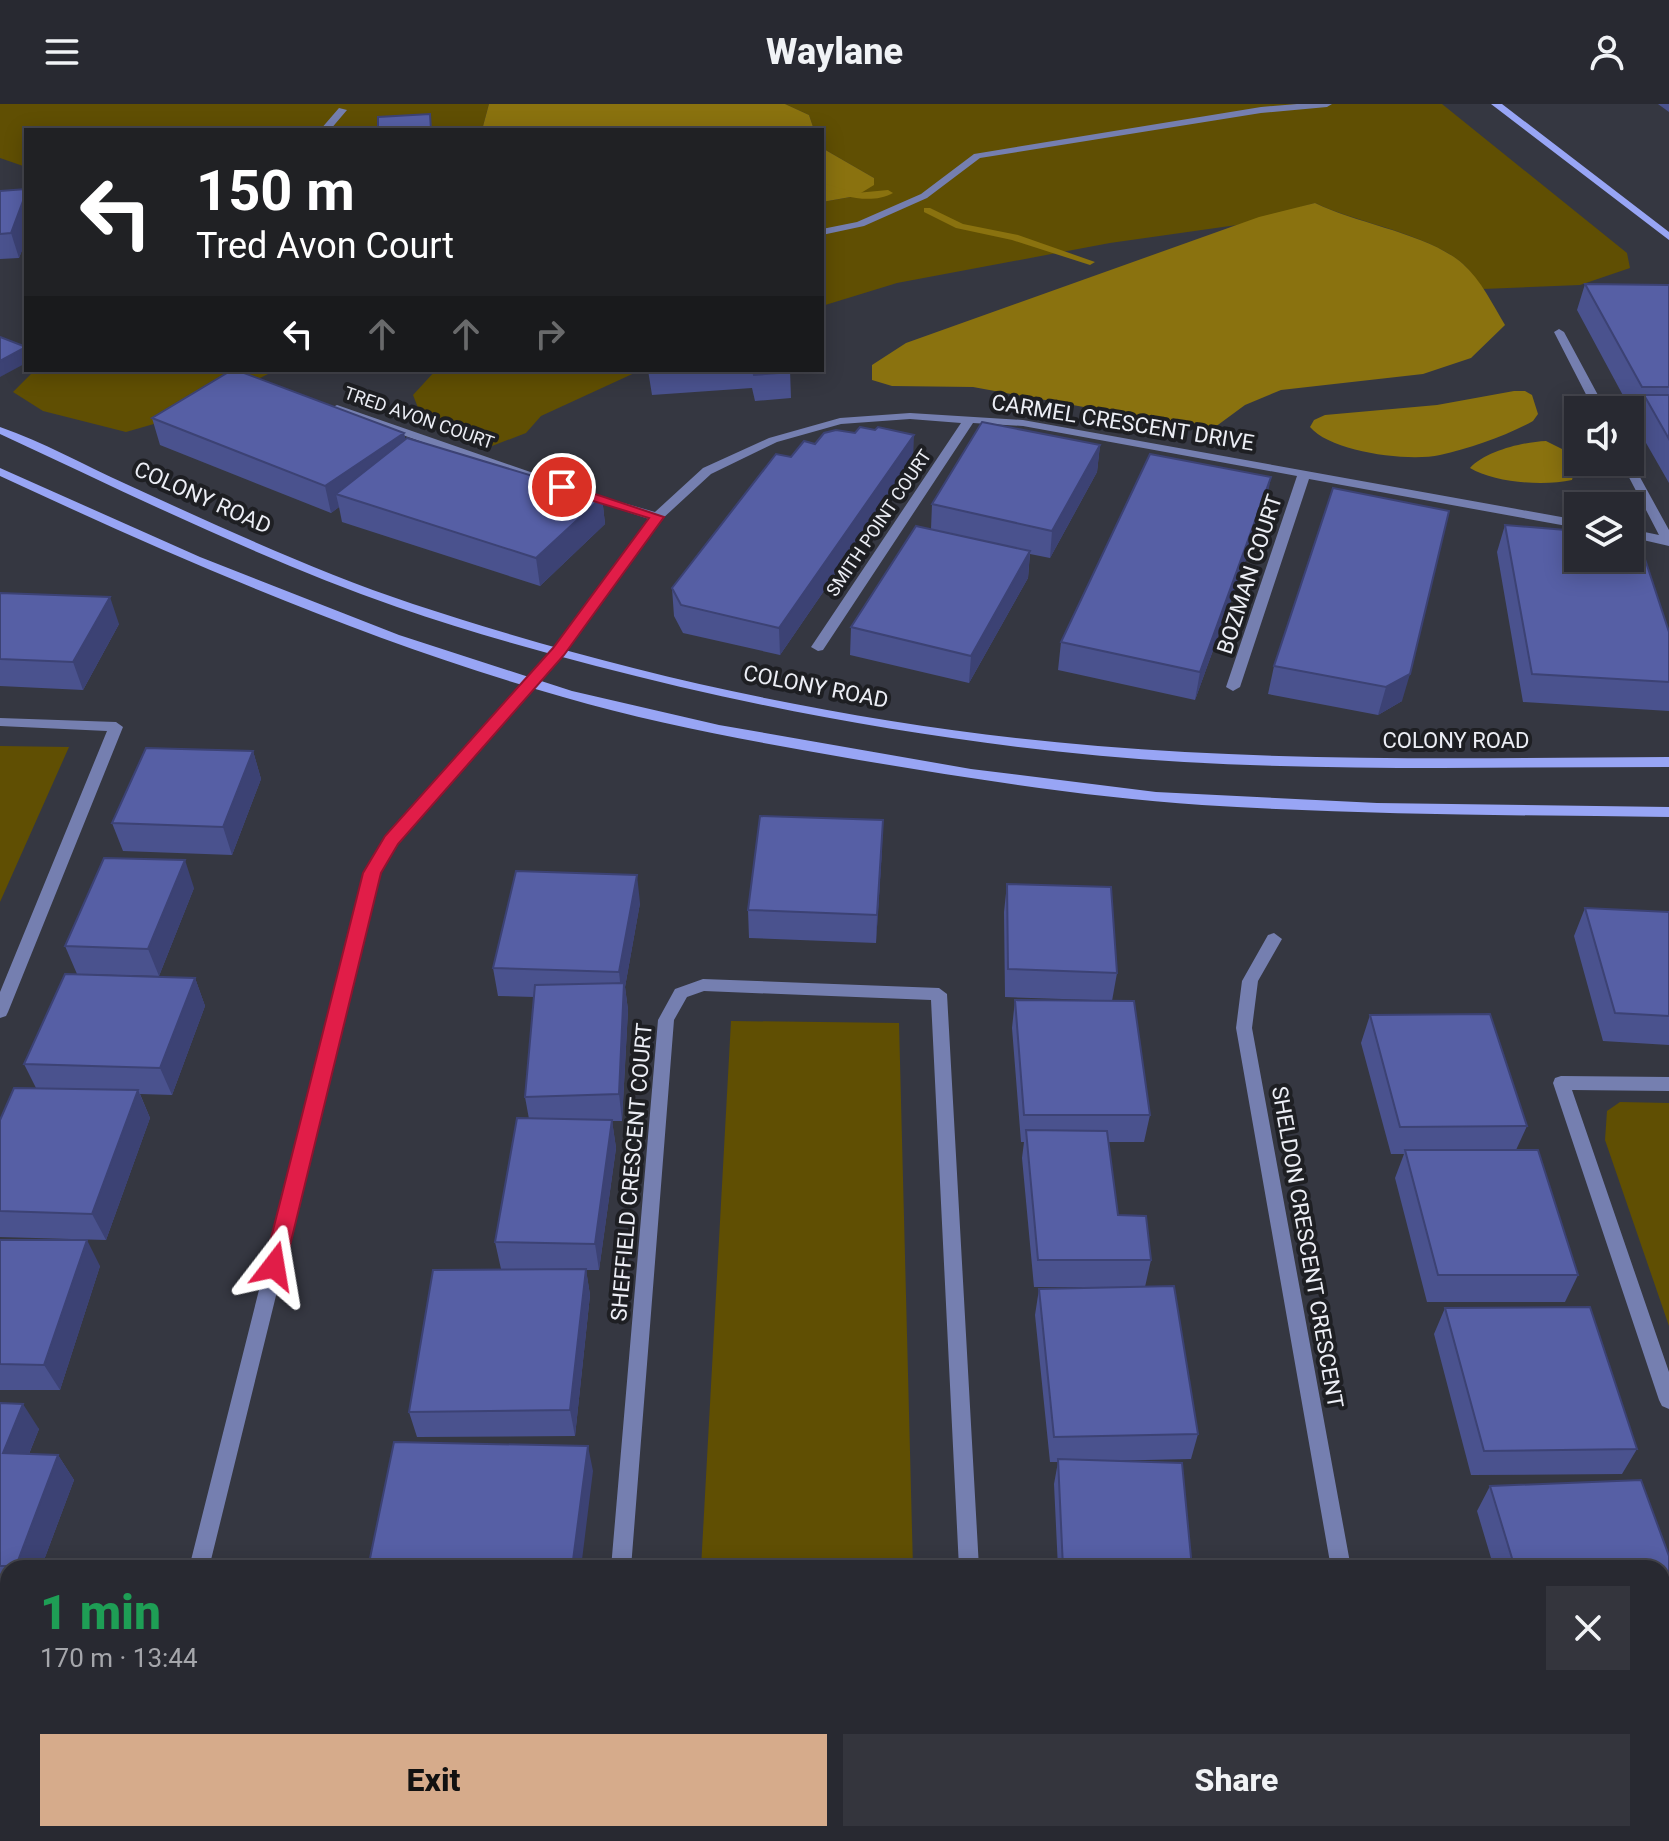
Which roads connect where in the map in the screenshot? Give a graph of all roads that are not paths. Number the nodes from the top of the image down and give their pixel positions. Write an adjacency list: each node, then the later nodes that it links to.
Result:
1 (1327, 104): 5 (street)
2 (1496, 104): 6 (main road)
3 (342, 110): 4 (street)
4 (327, 128)
5 (824, 232)
6 (1669, 237)
7 (1559, 332): 8 (street)
8 (1593, 396)
9 (321, 402): 15 (street, TRED AVON COURT)
10 (969, 420): 13 (street, CARMEL CRESCENT DRIVE); 17 (street, CARMEL CRESCENT DRIVE); 21 (street, SMITH POINT COURT)
11 (0, 430): 22 (main road, COLONY ROAD)
12 (0, 472): 23 (main road)
13 (1304, 474): 18 (street, CARMEL CRESCENT DRIVE); 24 (street, BOZMAN COURT)
14 (1634, 476): 20 (street)
15 (544, 481)
16 (574, 492): 17 (street)
17 (657, 517): 22 (street, CARMEL CRESCENT DRIVE)
18 (1564, 521)
19 (1644, 536): 20 (street)
20 (1668, 541)
21 (818, 647)
22 (558, 651): 23 (street, CARMEL CRESCENT DRIVE); 26 (main road, COLONY ROAD)
23 (530, 684): 27 (main road); 32 (street, CARMEL CRESCENT DRIVE)
24 (1233, 687)
25 (0, 722): 29 (street)
26 (1669, 762)
27 (1669, 812)
28 (1274, 939): 35 (street, SHELDON CRESCENT CRESCENT)
29 (0, 1012)
30 (1669, 1084): 31 (street)
31 (1669, 1400)
32 (201, 1560)
33 (622, 1560): 34 (street, SHEFFIELD CRESCENT COURT)
34 (969, 1560)
35 (1340, 1560)

